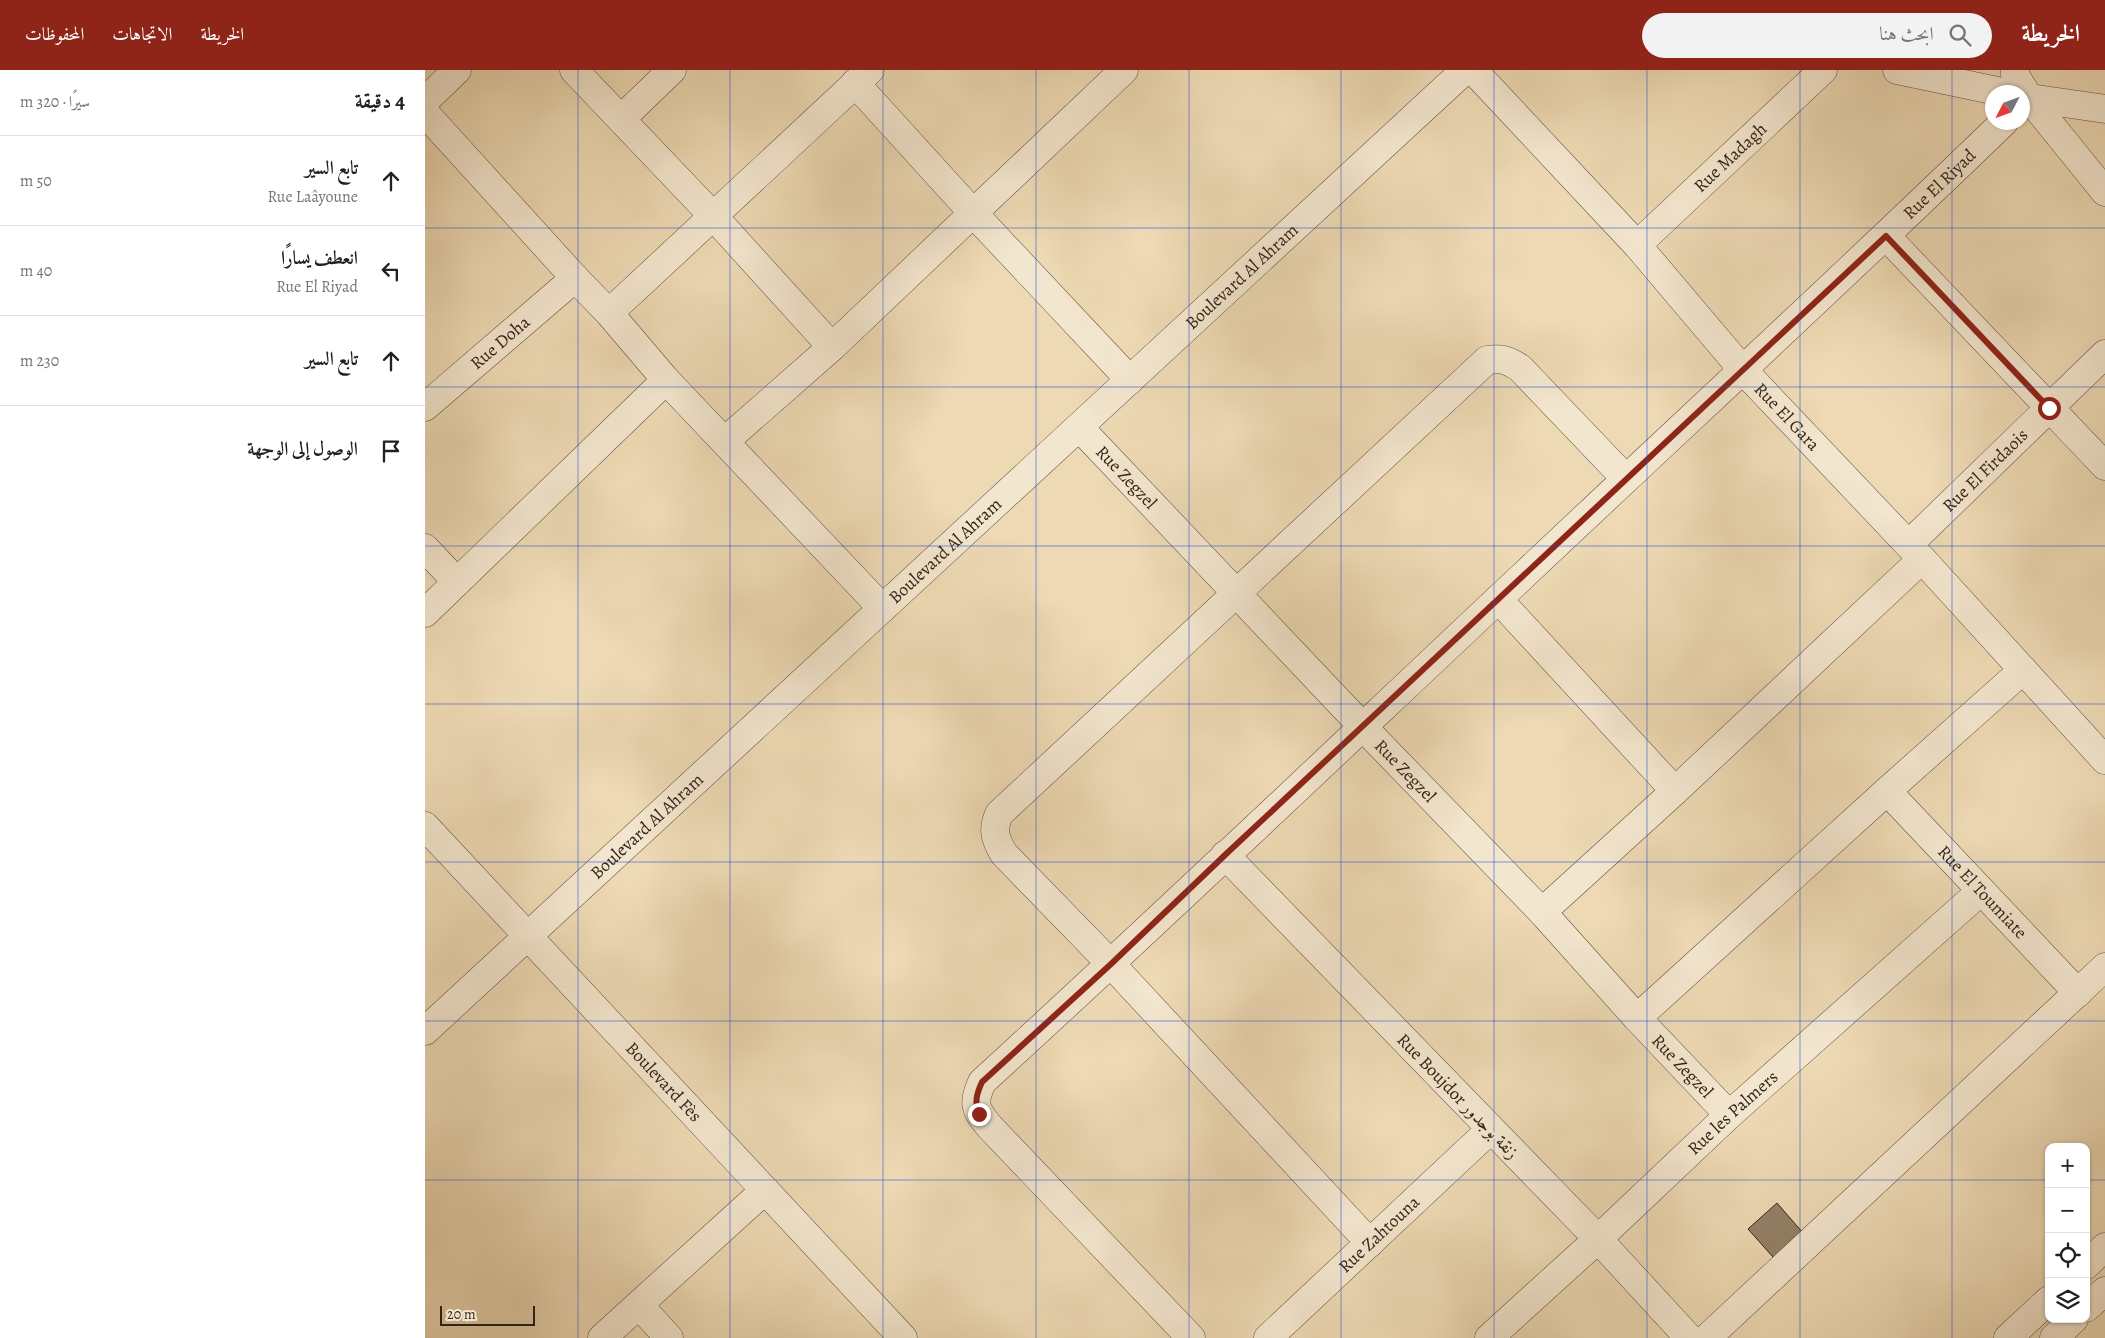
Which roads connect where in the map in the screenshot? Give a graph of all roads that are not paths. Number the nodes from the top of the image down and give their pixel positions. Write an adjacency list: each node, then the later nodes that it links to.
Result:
1 (457, 70): 13 (street)
2 (574, 70): 18 (street)
3 (672, 70): 18 (street)
4 (1124, 70): 21 (street)
5 (1465, 70): 31 (street, Boulevard Al Ahram)
6 (1473, 70): 24 (street, Rue El Gara)
7 (1823, 70): 24 (street, Rue Madagh)
8 (1897, 70): 12 (street)
9 (2015, 70): 11 (street)
10 (863, 77): 21 (street); 22 (street)
11 (2019, 85)
12 (1985, 88)
13 (425, 101)
14 (2030, 101): 16 (street)
15 (2030, 106): 20 (street)
16 (2105, 109)
17 (425, 114): 25 (street)
18 (621, 119): 22 (street)
19 (1996, 130): 23 (street, Rue El Riyad)
20 (2105, 192)
21 (974, 214): 27 (street); 31 (street)
22 (714, 217): 26 (street); 27 (street)
23 (1886, 236): 29 (street, Rue El Riyad); 33 (street)
24 (1637, 245): 29 (street, Rue El Gara)
25 (575, 278): 26 (street); 32 (street, Rue Doha)
26 (609, 313): 30 (street)
27 (832, 347): 35 (street)
28 (2105, 354): 33 (street, Rue El Firdaois)
29 (1742, 369): 37 (street, Rue El Riyad); 39 (street, Rue El Gara)
30 (665, 380): 35 (street); 40 (street)
31 (1130, 380): 34 (street, Boulevard Al Ahram)
32 (425, 407)
33 (2049, 408): 36 (street); 39 (street, Rue El Firdaois)
34 (1079, 427): 41 (street, Rue Zegzel); 43 (street, Boulevard Al Ahram)
35 (725, 442): 43 (street)
36 (2105, 466)
37 (1626, 479): 41 (street); 42 (street, Rue El Riyad)
38 (425, 548): 40 (street)
39 (1915, 552): 45 (street, Rue El Gara); 48 (street, Rue El Firdaois)
40 (457, 582): 44 (street)
41 (1237, 594): 46 (street, Rue Zegzel); 55 (street)
42 (1498, 599): 46 (street, Rue El Riyad); 48 (street)
43 (882, 608): 54 (street, Boulevard Al Ahram)
44 (425, 613)
45 (2023, 670): 47 (street, Rue El Gara); 49 (street)
46 (1363, 727): 51 (street, Rue El Riyad); 53 (street, Rue Zegzel)
47 (2105, 760)
48 (1675, 791): 53 (street, Rue El Firdaois)
49 (1887, 791): 52 (street, Rue El Toumiate); 58 (street)
50 (425, 826): 54 (street, Boulevard Fès)
51 (1225, 855): 55 (street, Rue El Riyad); 61 (street, Rue Boujdor زنقة بوجدور)
52 (1981, 891): 57 (street, Rue El Toumiate); 60 (street, Rue les Palmers)
53 (1542, 912): 58 (street, Rue Zegzel)
54 (528, 936): 59 (street, Boulevard Al Ahram); 62 (street, Boulevard Fès)
55 (1111, 964): 64 (street); 75 (street, Rue El Riyad)
56 (2105, 967): 57 (street)
57 (2078, 993): 79 (street)
58 (1637, 1018): 60 (street, Rue Zegzel)
59 (425, 1031)
60 (1729, 1115): 63 (street, Rue les Palmers)
61 (1490, 1130): 63 (street, Rue Boujdor زنقة بوجدور); 64 (street, Rue Zahtouna)
62 (765, 1190): 70 (street); 74 (street, Boulevard Fès)
63 (1598, 1239): 77 (street, Rue les Palmers); 78 (street, Rue Boujdor زنقة بوجدور)
64 (1370, 1243): 76 (street, Rue Zahtouna)
65 (2105, 1247): 66 (street)
66 (2090, 1261)
67 (2105, 1291): 69 (street)
68 (2045, 1304): 80 (street)
69 (2090, 1304)
70 (639, 1305): 72 (street); 73 (street)
71 (2070, 1323): 81 (street)
72 (602, 1338)
73 (669, 1338)
74 (903, 1338)
75 (1191, 1338)
76 (1268, 1338)
77 (1489, 1338)
78 (1689, 1338)
79 (1707, 1338)
80 (2008, 1338)
81 (2054, 1338)

